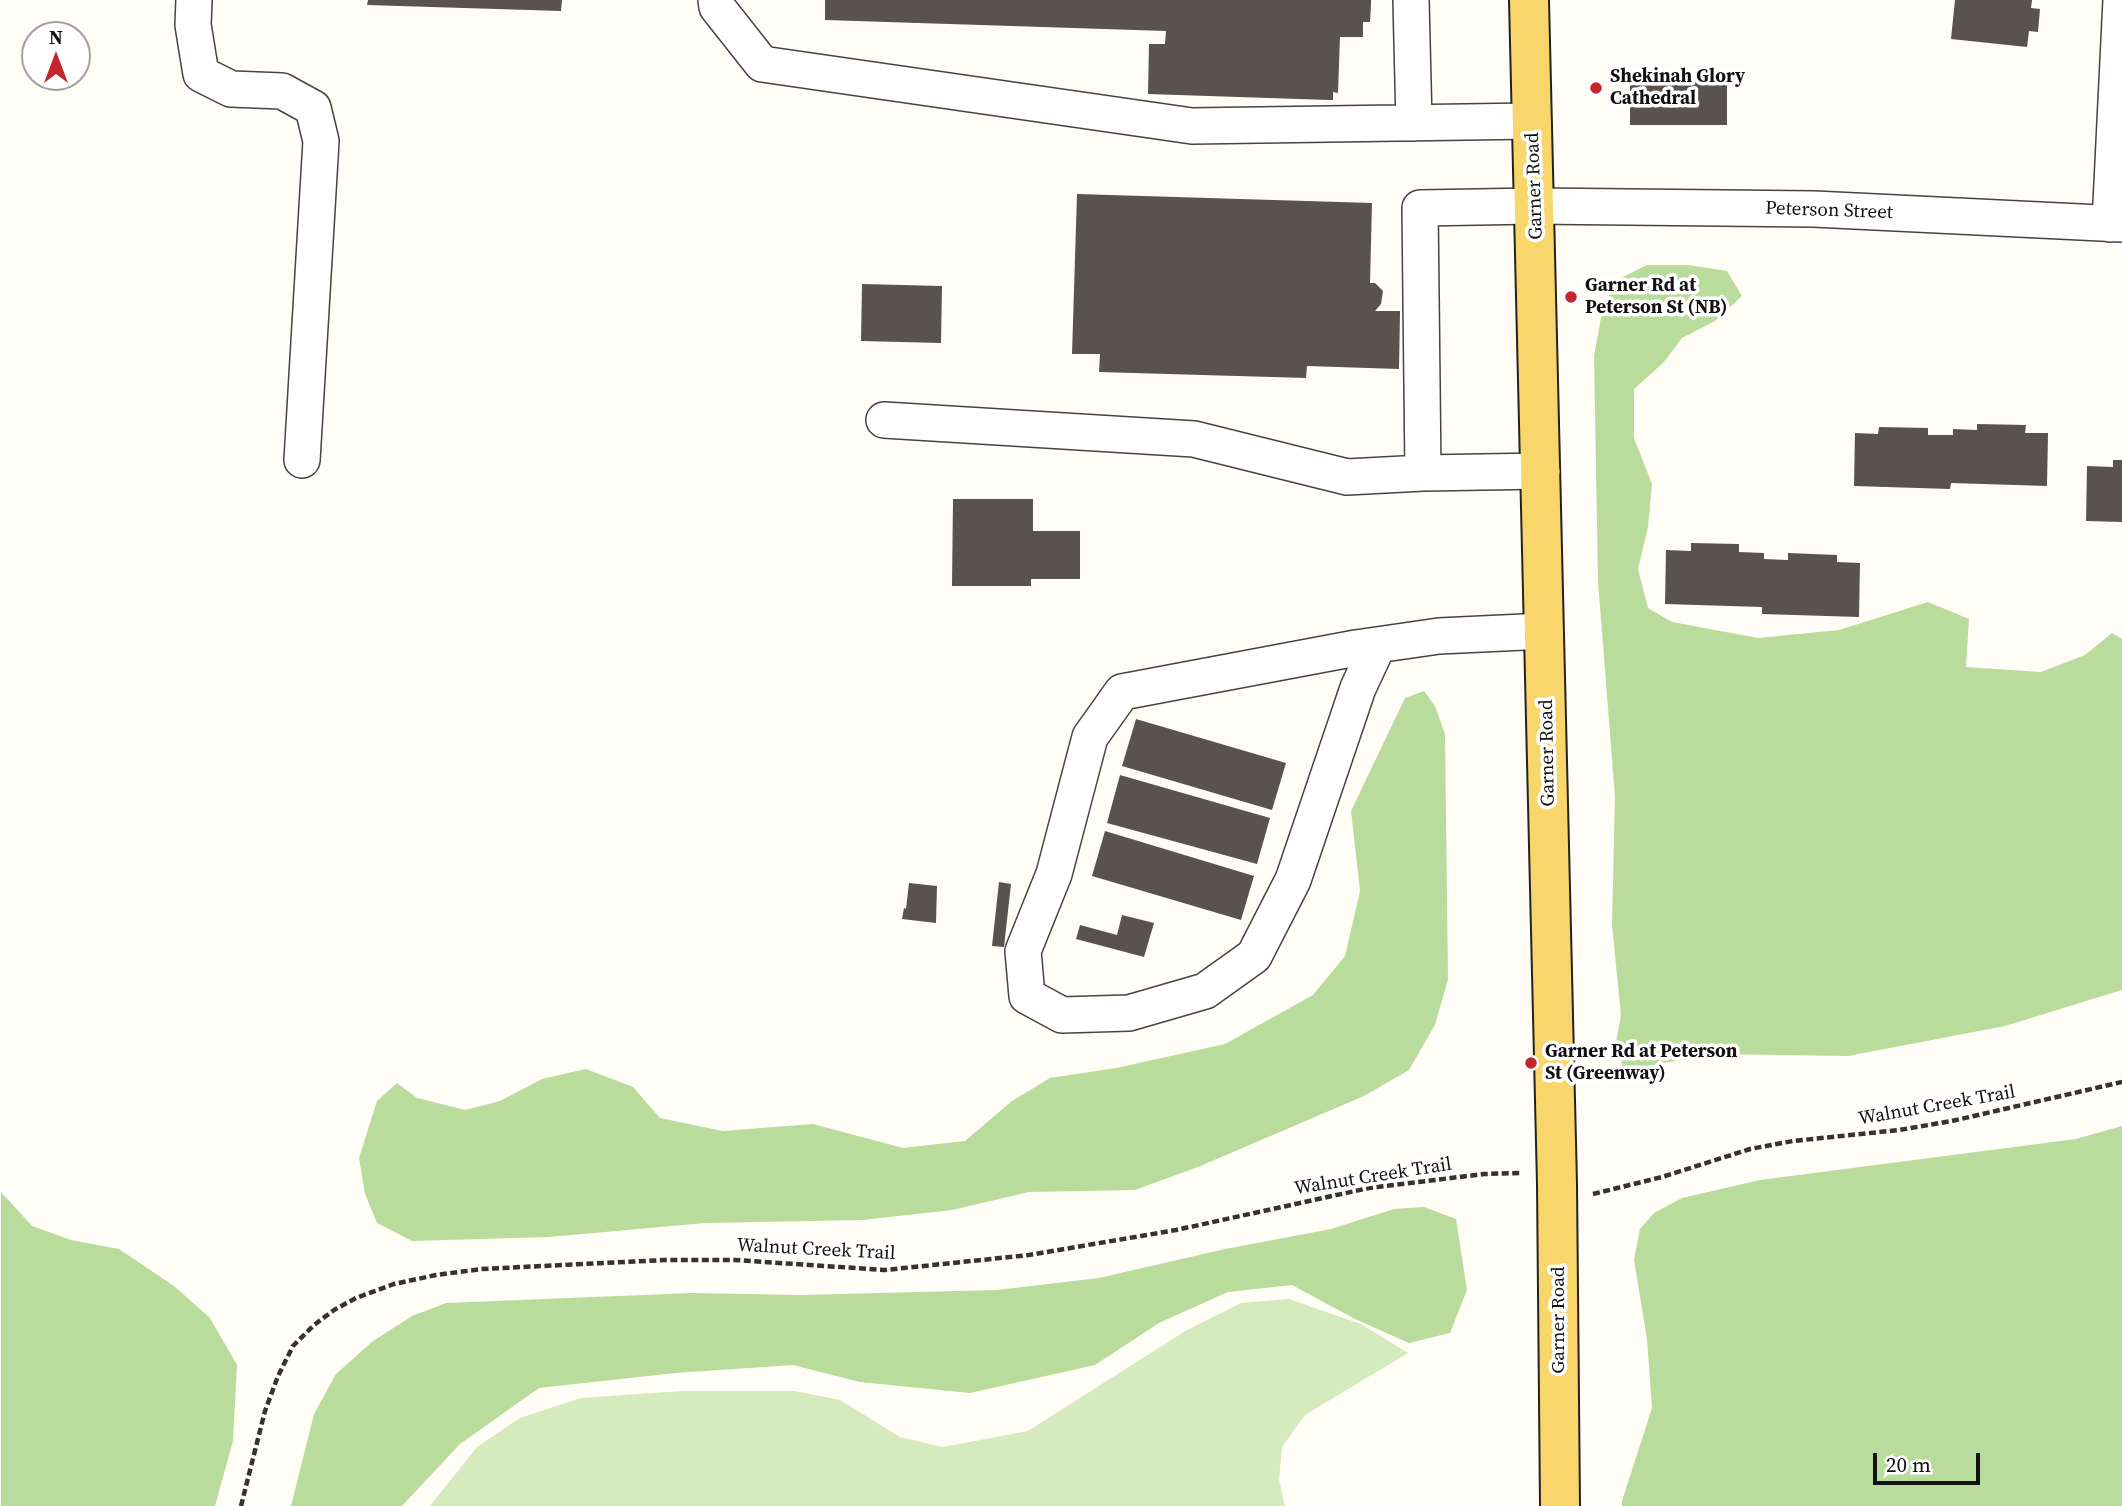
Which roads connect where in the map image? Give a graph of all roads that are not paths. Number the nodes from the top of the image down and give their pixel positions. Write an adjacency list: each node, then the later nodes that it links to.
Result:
1 (194, 0): 11 (street)
2 (716, 0): 7 (street)
3 (1411, 0): 7 (street)
4 (1529, 0): 6 (main road, Garner Road)
5 (2121, 0): 9 (street)
6 (1533, 121): 7 (street); 8 (main road, Garner Road)
7 (1414, 123)
8 (1535, 206): 9 (street, Peterson Street); 12 (main road, Garner Road); 13 (street, Peterson Street)
9 (2116, 224)
10 (884, 420): 13 (street)
11 (302, 460)
12 (1542, 471): 13 (street); 14 (main road, Garner Road)
13 (1423, 473)
14 (1545, 631): 15 (street); 16 (main road, Garner Road)
15 (1378, 645): 15 (street)
16 (1560, 1506)

